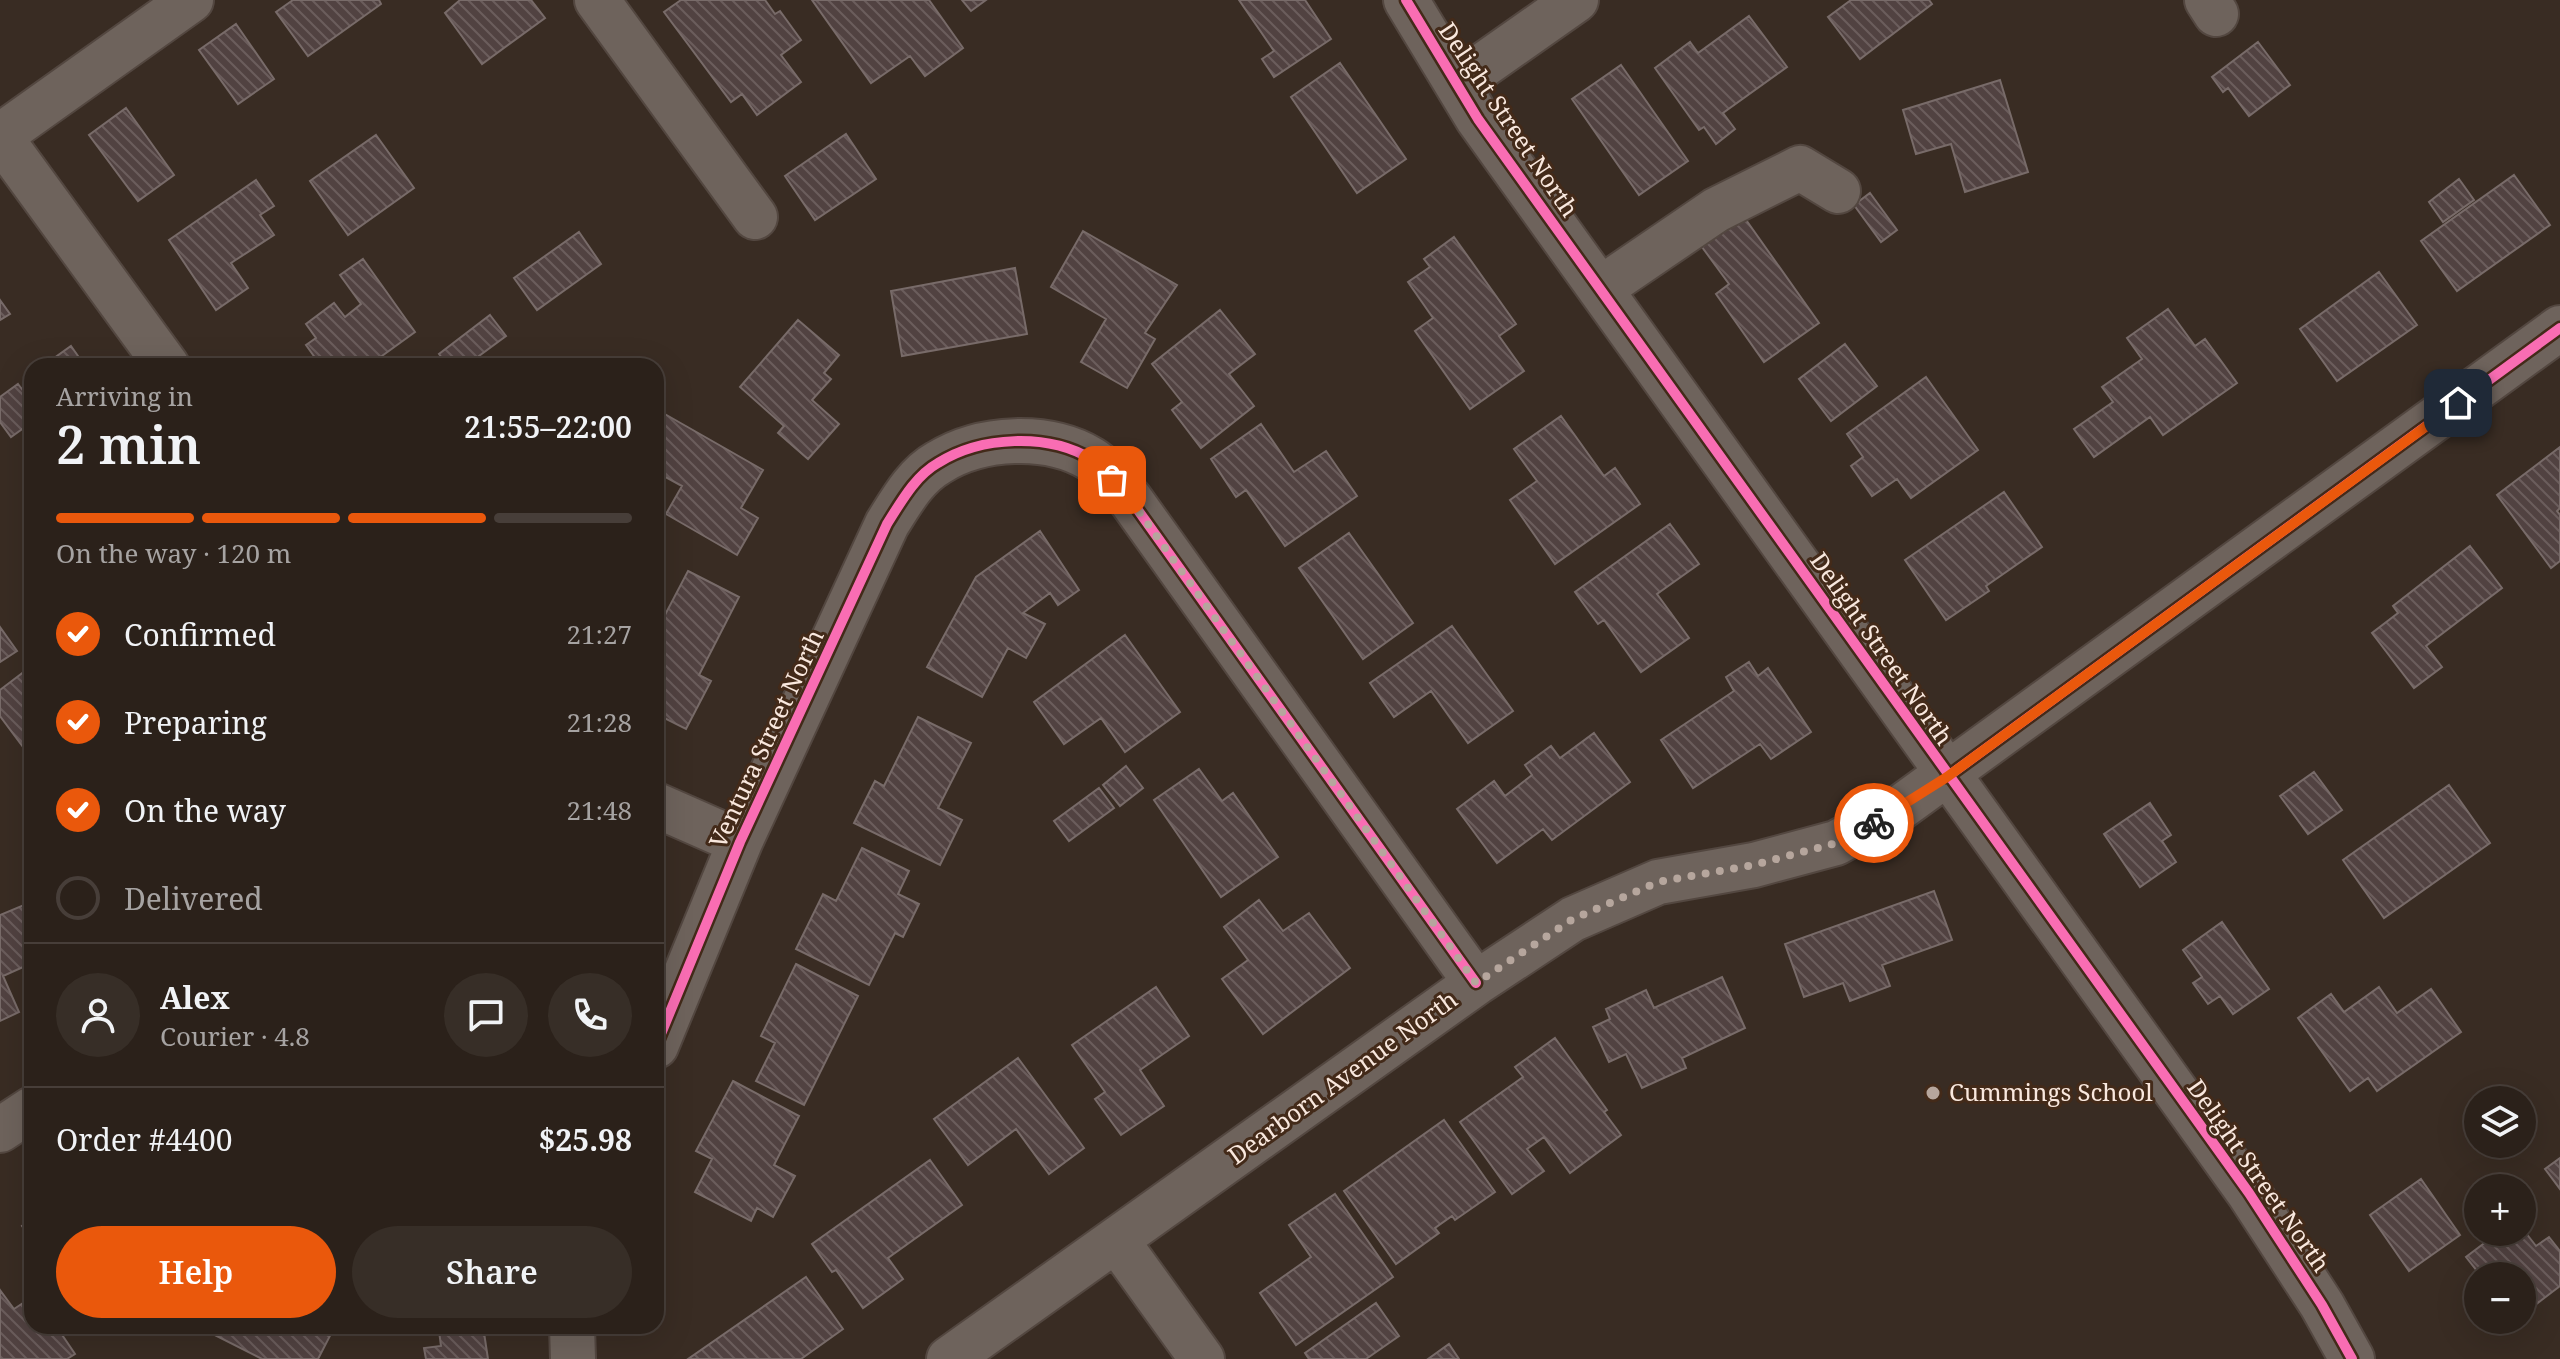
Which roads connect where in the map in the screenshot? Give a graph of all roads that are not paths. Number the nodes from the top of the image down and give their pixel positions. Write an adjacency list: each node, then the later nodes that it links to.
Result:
1 (191, 0): 6 (street)
2 (597, 0): 8 (street)
3 (1406, 0): 5 (street, Delight Street North)
4 (1576, 0): 5 (street)
5 (1458, 83): 9 (street, Delight Street North)
6 (0, 137): 11 (street)
7 (1838, 191): 9 (street)
8 (755, 217)
9 (1600, 289): 12 (street, Delight Street North)
10 (2560, 328): 12 (street, Dearborn Avenue North)
11 (161, 358)
12 (1947, 777): 15 (street, Dearborn Avenue North); 24 (street, Delight Street North)
13 (664, 809): 14 (street)
14 (740, 842): 15 (street, Ventura Street North); 16 (street, Ventura Street North)
15 (1476, 983): 19 (street, Dearborn Avenue North)
16 (664, 1027)
17 (24, 1114): 18 (street)
18 (0, 1130)
19 (1117, 1241): 22 (street, Dearborn Avenue North); 23 (street)
20 (572, 1334): 21 (street)
21 (573, 1359)
22 (949, 1359)
23 (1202, 1359)
24 (2352, 1359)

